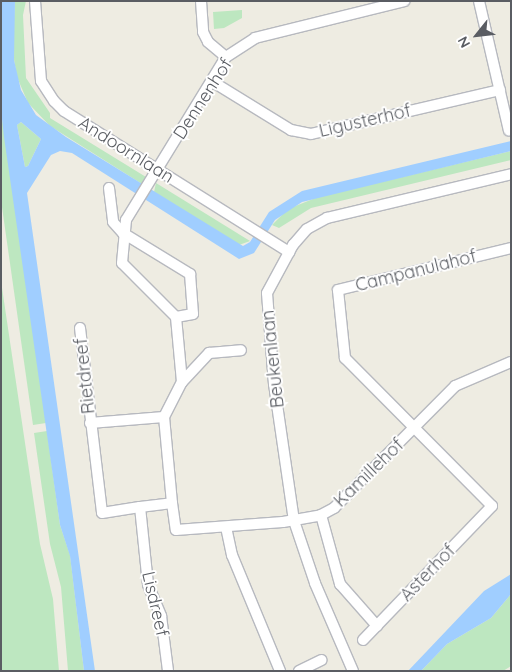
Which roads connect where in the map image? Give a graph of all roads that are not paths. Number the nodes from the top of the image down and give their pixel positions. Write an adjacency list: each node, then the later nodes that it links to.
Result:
1 (35, 1): 9 (street, Andoornlaan)
2 (201, 1): 5 (street)
3 (404, 1): 5 (street, Dennenhof)
4 (479, 1): 7 (street)
5 (226, 57): 6 (street, Dennenhof)
6 (213, 82): 7 (street, Ligusterhof); 9 (street, Dennenhof)
7 (500, 90): 8 (street)
8 (510, 131)
9 (158, 170): 12 (street, Dennenhof); 14 (street, Andoornlaan)
10 (511, 174): 14 (street, Beukenlaan)
11 (109, 188): 12 (street)
12 (123, 233): 15 (street); 15 (street)
13 (511, 248): 22 (street, Campanulahof)
14 (289, 252): 26 (street, Beukenlaan)
15 (176, 316): 19 (street)
16 (80, 328): 21 (street, Rietdreef)
17 (241, 350): 19 (street)
18 (511, 362): 22 (street, Kamillehof)
19 (182, 382): 20 (street)
20 (164, 416): 21 (street, Rietdreef); 23 (street)
21 (90, 423): 24 (street, Rietdreef)
22 (414, 430): 25 (street, Kamillehof); 28 (street, Asterhof)
23 (172, 503): 24 (street); 27 (street)
24 (140, 508): 31 (street, Lisdreef)
25 (321, 515): 26 (street, Kamillehof); 28 (street)
26 (294, 521): 27 (street); 34 (street, Beukenlaan)
27 (226, 527): 32 (street)
28 (377, 626): 29 (street, Asterhof)
29 (363, 640)
30 (322, 660): 33 (street)
31 (168, 671)
32 (280, 671)
33 (299, 671)
34 (353, 671)

